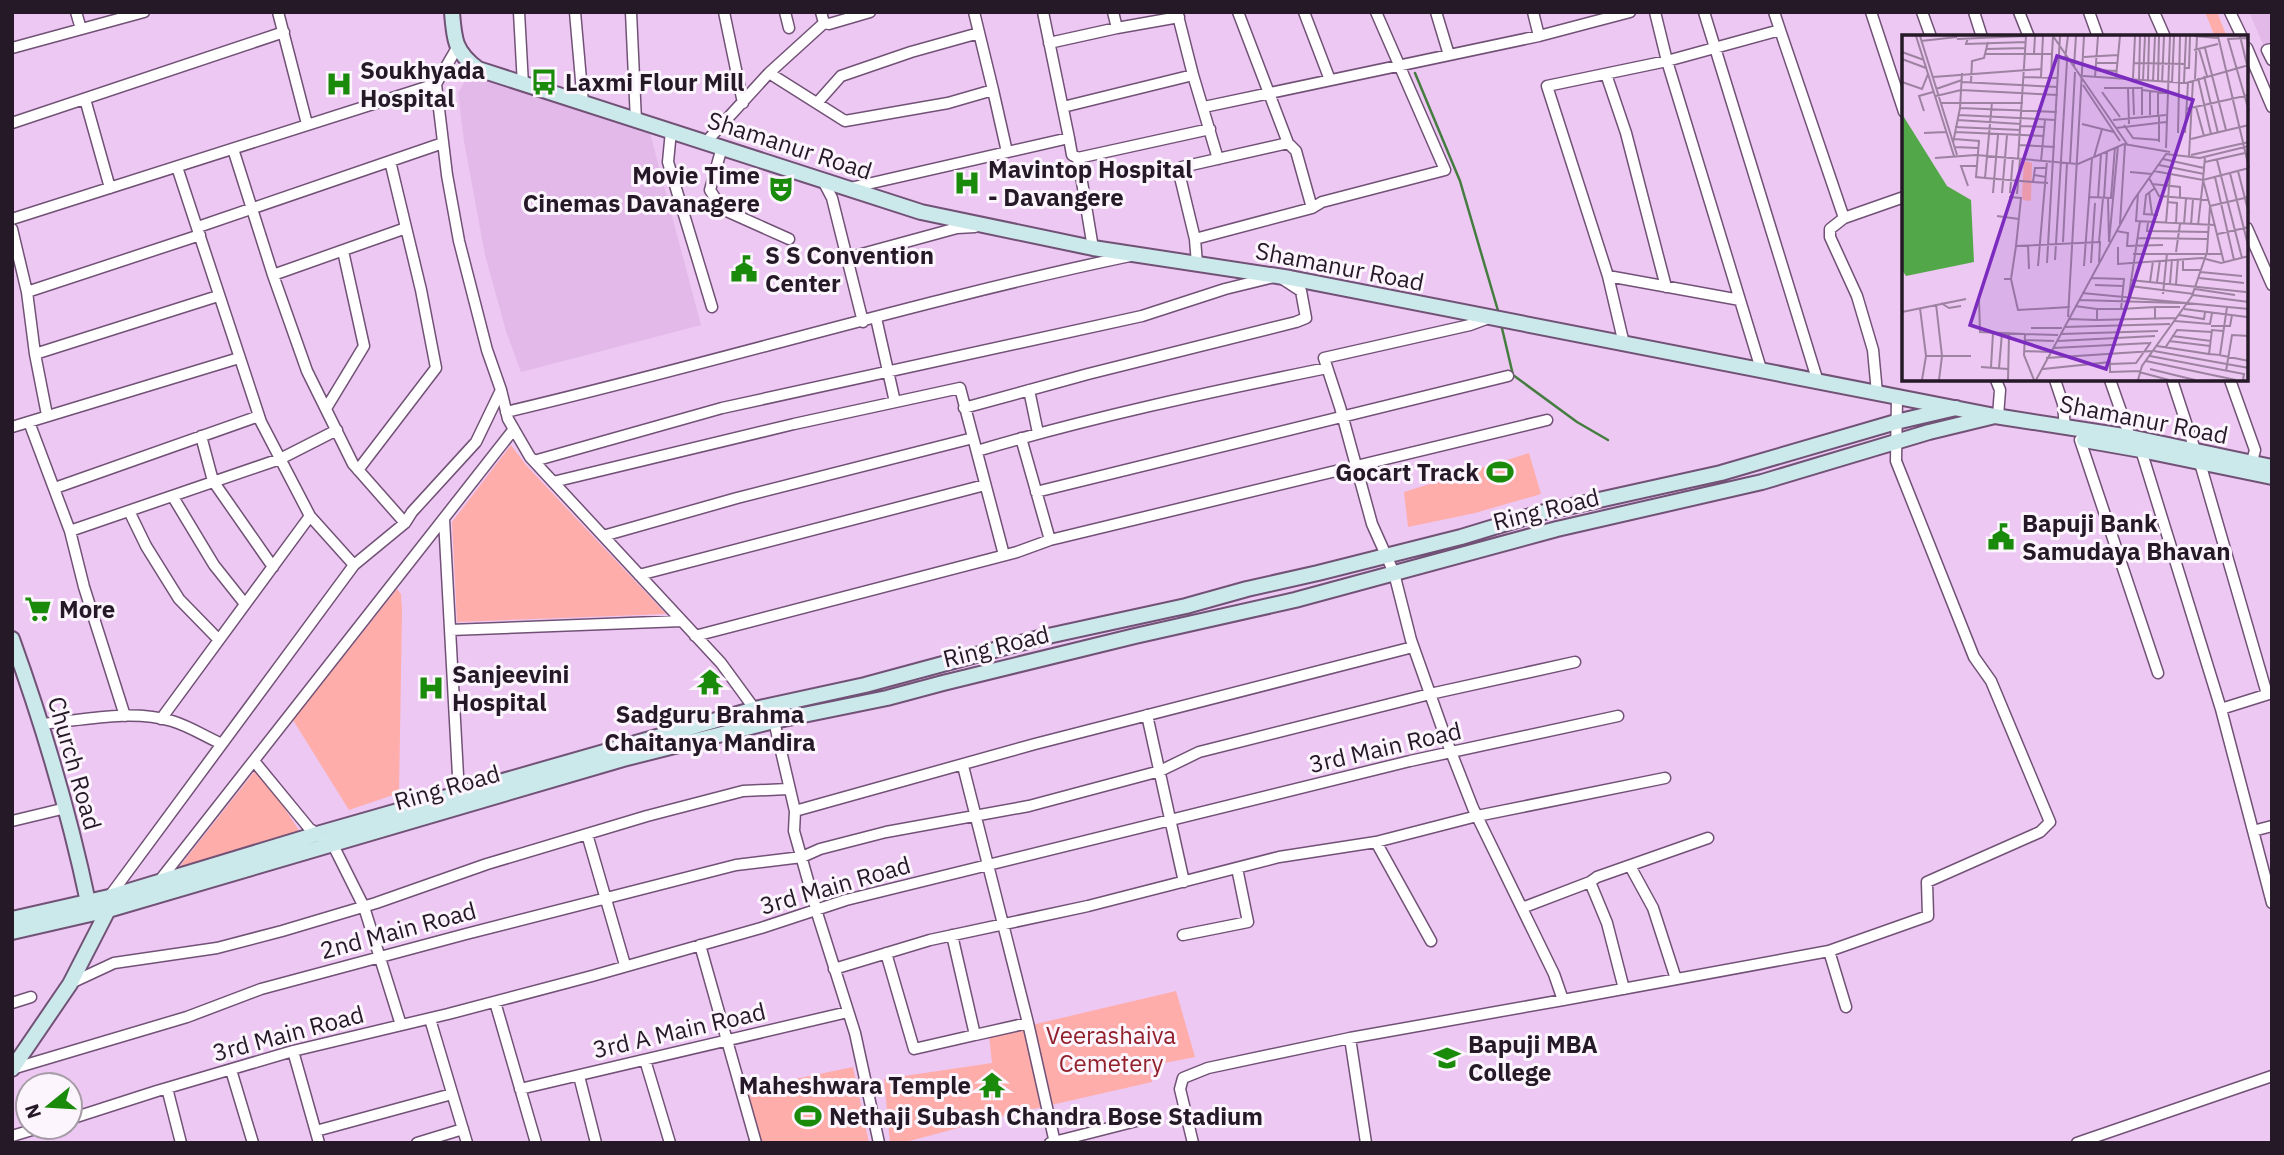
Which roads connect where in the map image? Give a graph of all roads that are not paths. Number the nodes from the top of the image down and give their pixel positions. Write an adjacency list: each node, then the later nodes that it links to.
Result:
1 (76, 12): 34 (street)
2 (144, 12): 34 (street)
3 (278, 12): 37 (street)
4 (452, 12): 47 (main road)
5 (519, 12): 61 (street)
6 (575, 12): 65 (street)
7 (631, 12): 72 (street)
8 (724, 12): 66 (street)
9 (785, 12): 35 (street)
10 (870, 12): 32 (street)
11 (974, 12): 38 (street)
12 (1043, 12): 46 (street)
13 (1113, 12): 33 (street)
14 (1238, 12): 63 (street)
15 (1304, 12): 59 (street)
16 (1377, 12): 55 (street)
17 (1436, 12): 52 (street)
18 (1533, 12): 45 (street)
19 (1630, 12): 31 (street)
20 (1655, 12): 54 (street)
21 (1704, 12): 49 (street)
22 (1774, 12): 36 (street)
23 (1871, 12): 68 (street)
24 (1922, 12): 39 (street)
25 (1974, 12): 40 (street)
26 (2019, 12): 41 (street)
27 (2089, 12): 42 (street)
28 (2230, 12): 44 (street)
29 (2155, 13): 43 (street)
30 (1178, 15): 33 (street); 58 (street)
31 (1588, 17): 45 (street)
32 (822, 18): 56 (street)
33 (1117, 28): 46 (street)
34 (81, 29): 48 (street)
35 (789, 29)
36 (1780, 30): 49 (street); 94 (street)
37 (284, 32): 64 (street); 74 (street)
38 (979, 33): 62 (street); 67 (street)
39 (1930, 35)
40 (1981, 35)
41 (2028, 35)
42 (2097, 35)
43 (2164, 35)
44 (2241, 35)
45 (1539, 36): 52 (street)
46 (1049, 43): 69 (street)
47 (458, 46): 60 (street); 61 (main road, Shamanur Road)
48 (12, 48)
49 (1715, 48): 54 (street); 127 (street)
50 (2272, 48): 53 (street)
51 (2249, 53): 71 (street)
52 (1450, 55): 55 (street)
53 (2272, 60)
54 (1667, 61): 57 (street); 115 (street)
55 (1400, 65): 59 (street); 93 (street)
56 (769, 73): 66 (street); 67 (street)
57 (1606, 74): 110 (street); 112 (street)
58 (1193, 75): 69 (street); 70 (street)
59 (1329, 80): 63 (street)
60 (436, 83): 74 (street); 79 (street)
61 (523, 85): 65 (main road, Shamanur Road)
62 (993, 90): 67 (street); 83 (street)
63 (1267, 93): 70 (street); 80 (street)
64 (85, 99): 73 (street); 89 (street)
65 (583, 103): 72 (main road, Shamanur Road)
66 (743, 103): 78 (street)
67 (817, 103)
68 (1902, 106)
69 (1063, 107): 77 (street)
70 (1203, 107): 75 (street)
71 (2272, 107)
72 (636, 121): 76 (main road, Shamanur Road)
73 (12, 123)
74 (307, 124): 82 (street)
75 (1210, 129): 84 (street); 85 (street)
76 (671, 131): 78 (main road, Shamanur Road); 116 (street)
77 (1069, 138): 83 (street); 84 (street)
78 (706, 142): 81 (main road, Shamanur Road)
79 (443, 143): 86 (street); 133 (street)
80 (1288, 143): 85 (street); 93 (street)
81 (722, 147): 88 (main road, Shamanur Road); 101 (street)
82 (233, 149): 87 (street); 92 (street)
83 (1007, 152): 90 (street)
84 (1079, 158): 103 (street)
85 (1218, 159): 102 (street)
86 (390, 161): 92 (street); 97 (street)
87 (177, 167): 89 (street); 99 (street)
88 (821, 178): 90 (main road, Shamanur Road); 106 (street)
89 (110, 188): 95 (street)
90 (850, 188): 96 (main road, Shamanur Road)
91 (1902, 198): 94 (street)
92 (253, 208): 99 (street); 108 (street)
93 (1312, 208): 102 (street)
94 (1844, 218): 135 (street)
95 (12, 219)
96 (995, 226): 103 (main road, Shamanur Road); 106 (street)
97 (406, 228): 104 (street); 169 (street)
98 (12, 229): 113 (street)
99 (199, 231): 113 (street); 114 (street)
100 (2249, 233): 111 (street)
101 (789, 239)
102 (1195, 239): 107 (street)
103 (1093, 248): 105 (main road, Shamanur Road)
104 (343, 251): 108 (street); 138 (street)
105 (1138, 254): 107 (main road, Shamanur Road); 117 (street)
106 (847, 258): 119 (street)
107 (1197, 264): 109 (main road, Shamanur Road)
108 (273, 275): 138 (street)
109 (1278, 276): 118 (main road, Shamanur Road); 125 (street); 134 (street)
110 (1608, 276): 112 (street); 120 (street)
111 (2272, 285)
112 (1666, 287): 115 (street)
113 (27, 292): 121 (street)
114 (218, 296): 121 (street); 122 (street)
115 (1740, 300): 124 (street)
116 (712, 307)
117 (876, 318): 119 (street); 125 (street)
118 (1496, 319): 120 (main road, Shamanur Road); 123 (street)
119 (863, 322): 141 (street)
120 (1624, 344): 124 (main road, Shamanur Road)
121 (35, 354): 143 (street)
122 (239, 358): 143 (street); 144 (street)
123 (1327, 368): 145 (street); 154 (street)
124 (1761, 369): 127 (main road, Shamanur Road)
125 (888, 373): 137 (street); 165 (street)
126 (1508, 376): 145 (street)
127 (1818, 382): 135 (main road, Shamanur Road)
128 (1997, 382): 146 (street)
129 (2056, 382): 151 (street)
130 (2111, 382): 156 (street)
131 (2173, 382): 163 (street)
132 (2231, 382): 168 (street)
133 (501, 390): 141 (street); 180 (street)
134 (1029, 390): 139 (street); 154 (street)
135 (1877, 393): 136 (main road, Shamanur Road)
136 (1897, 397): 140 (main road, Shamanur Road); 149 (street)
137 (895, 402): 139 (street); 172 (street)
138 (327, 407): 153 (street)
139 (964, 408): 157 (street)
140 (1956, 408): 142 (main road, Ring Road); 146 (main road, Shamanur Road)
141 (506, 412): 152 (street)
142 (1932, 414): 146 (main road, Shamanur Road); 149 (main road, Ring Road)
143 (47, 415): 148 (street)
144 (259, 416): 155 (street); 164 (street)
145 (1343, 417): 166 (street); 175 (street)
146 (1991, 417): 151 (main road, Shamanur Road); 159 (main road, Shamanur Road); 160 (main road, Ring Road)
147 (1547, 420): 166 (street)
148 (29, 422): 150 (street); 174 (street)
149 (1896, 422): 160 (street); 184 (main road, Ring Road)
150 (12, 427)
151 (2065, 428): 156 (main road, Shamanur Road)
152 (514, 429): 165 (street); 179 (street)
153 (337, 430): 164 (street); 169 (street)
154 (1038, 433): 158 (street)
155 (201, 436): 171 (street); 174 (street)
156 (2130, 437): 163 (main road, Shamanur Road)
157 (973, 438): 162 (street); 182 (street)
158 (1021, 438): 162 (street); 175 (street)
159 (2080, 440): 161 (main road, Shamanur Road); 198 (street)
160 (1896, 442): 188 (main road, Ring Road); 252 (street)
161 (2141, 450): 163 (main road, Shamanur Road); 202 (street)
162 (977, 451): 173 (street)
163 (2198, 457): 168 (main road, Shamanur Road); 200 (street)
164 (280, 459): 171 (street); 178 (street)
165 (534, 461): 172 (street)
166 (1357, 466): 183 (street); 184 (street)
167 (2272, 467): 168 (main road, Shamanur Road)
168 (2250, 468): 170 (main road, Shamanur Road)
169 (358, 470): 180 (street)
170 (2272, 477)
171 (213, 481): 176 (street); 187 (street)
172 (553, 482): 182 (street)
173 (985, 485): 185 (street); 189 (street)
174 (55, 488): 181 (street)
175 (1036, 492): 183 (street)
176 (173, 497): 177 (street); 190 (street)
177 (129, 511): 181 (street); 194 (street)
178 (310, 516): 186 (street); 187 (street)
179 (443, 519): 192 (street); 211 (street)
180 (405, 523): 186 (street)
181 (70, 531): 204 (street)
182 (603, 536): 189 (street)
183 (1050, 540): 185 (street)
184 (1387, 554): 188 (street); 201 (main road, Ring Road)
185 (1004, 555): 193 (street)
186 (354, 565): 209 (street)
187 (273, 567): 190 (street)
188 (1394, 573): 196 (street); 207 (main road, Ring Road)
189 (639, 575): 191 (street)
190 (245, 604): 194 (street)
191 (682, 621): 192 (street); 193 (street)
192 (450, 630): 216 (street)
193 (695, 636): 201 (street)
194 (218, 639): 206 (street)
195 (13, 643): 208 (main road, Church Road)
196 (1413, 648): 199 (street); 203 (street)
197 (1575, 662): 199 (street, 2nd Main Road)
198 (2158, 673)
199 (1430, 694): 210 (street); 213 (street, 2nd Main Road)
200 (2269, 694): 202 (street)
201 (755, 709): 207 (street); 216 (main road, Ring Road)
202 (2221, 709): 224 (street)
203 (1147, 715): 212 (street); 213 (street)
204 (125, 716): 206 (street); 208 (street)
205 (1618, 716): 210 (street, 3rd Main Road)
206 (161, 719): 209 (street)
207 (774, 721): 215 (street); 229 (main road, Ring Road)
208 (42, 724): 217 (main road, Church Road)
209 (222, 744): 241 (street)
210 (1451, 752): 219 (street); 222 (street, 3rd Main Road)
211 (254, 761): 225 (street); 234 (street)
212 (963, 766): 218 (street); 220 (street)
213 (1160, 771): 220 (street, 2nd Main Road); 222 (street)
214 (1665, 778): 219 (street)
215 (788, 789): 218 (street); 226 (street)
216 (459, 794): 225 (main road, Ring Road)
217 (66, 808): 221 (street); 239 (main road, Church Road)
218 (795, 811): 230 (street)
219 (1476, 816): 228 (street); 243 (street)
220 (975, 817): 230 (street, 2nd Main Road); 231 (street)
221 (12, 821)
222 (1170, 821): 231 (street, 3rd Main Road); 235 (street)
223 (2272, 826): 224 (street)
224 (2253, 831): 237 (street)
225 (317, 834): 229 (street); 234 (main road, Ring Road)
226 (587, 834): 238 (street); 242 (street)
227 (1708, 838): 232 (street)
228 (1376, 842): 233 (street); 250 (street)
229 (333, 845): 241 (main road, Ring Road); 242 (street)
230 (802, 857): 238 (street, 2nd Main Road); 244 (street)
231 (988, 866): 244 (street, 3rd Main Road); 246 (street)
232 (1630, 866): 236 (street); 257 (street)
233 (1237, 868): 235 (street); 249 (street)
234 (159, 882): 241 (main road, Ring Road)
235 (1184, 882): 246 (street)
236 (1590, 882): 243 (street); 259 (street)
237 (2270, 886): 240 (street)
238 (604, 900): 254 (street, 2nd Main Road); 255 (street)
239 (88, 902): 241 (main road, Ring Road); 245 (main road, Ring Road)
240 (2272, 903)
241 (108, 904): 247 (main road, Ring Road); 258 (main road)
242 (364, 907): 254 (street); 258 (street)
243 (1522, 908): 261 (street)
244 (816, 911): 251 (street, 3rd Main Road); 256 (street)
245 (12, 919)
246 (1003, 925): 248 (street); 267 (street)
247 (12, 932)
248 (952, 935): 253 (street); 269 (street)
249 (1183, 935)
250 (1431, 940)
251 (700, 945): 255 (street, 3rd Main Road); 271 (street)
252 (1829, 951): 257 (street); 264 (street)
253 (886, 953): 256 (street); 269 (street)
254 (378, 957): 268 (street); 274 (street, 2nd Main Road)
255 (625, 965): 262 (street, 3rd Main Road)
256 (834, 969): 265 (street)
257 (1676, 979): 259 (street)
258 (70, 984): 274 (main road)
259 (1624, 989): 261 (street)
260 (31, 998): 263 (street)
261 (1563, 1000): 270 (street)
262 (495, 1002): 266 (street, 3rd Main Road); 279 (street)
263 (12, 1003)
264 (1846, 1007)
265 (848, 1012): 271 (street, 3rd A Main Road); 295 (street)
266 (430, 1019): 268 (street, 3rd Main Road); 280 (street)
267 (1028, 1023): 269 (street); 285 (street)
268 (401, 1025): 272 (street, 3rd Main Road)
269 (975, 1035)
270 (1350, 1038): 296 (street); 297 (street)
271 (725, 1041): 273 (street, 3rd A Main Road); 294 (street)
272 (293, 1051): 275 (street, 3rd Main Road); 284 (street)
273 (645, 1060): 276 (street, 3rd A Main Road); 293 (street)
274 (12, 1069)
275 (231, 1070): 278 (street, 3rd Main Road); 287 (street)
276 (579, 1076): 279 (street, 3rd A Main Road); 292 (street)
277 (2272, 1076): 298 (street)
278 (167, 1088): 281 (street, 3rd Main Road); 286 (street)
279 (520, 1089): 291 (street)
280 (452, 1094): 283 (street); 284 (street)
281 (84, 1115)
282 (1156, 1116): 285 (street)
283 (463, 1129): 289 (street); 290 (street)
284 (316, 1131): 288 (street)
285 (1053, 1142)
286 (181, 1143)
287 (253, 1143)
288 (319, 1143)
289 (418, 1143)
290 (467, 1143)
291 (536, 1143)
292 (596, 1143)
293 (670, 1143)
294 (756, 1143)
295 (879, 1143)
296 (1193, 1143)
297 (1366, 1143)
298 (2077, 1143)

